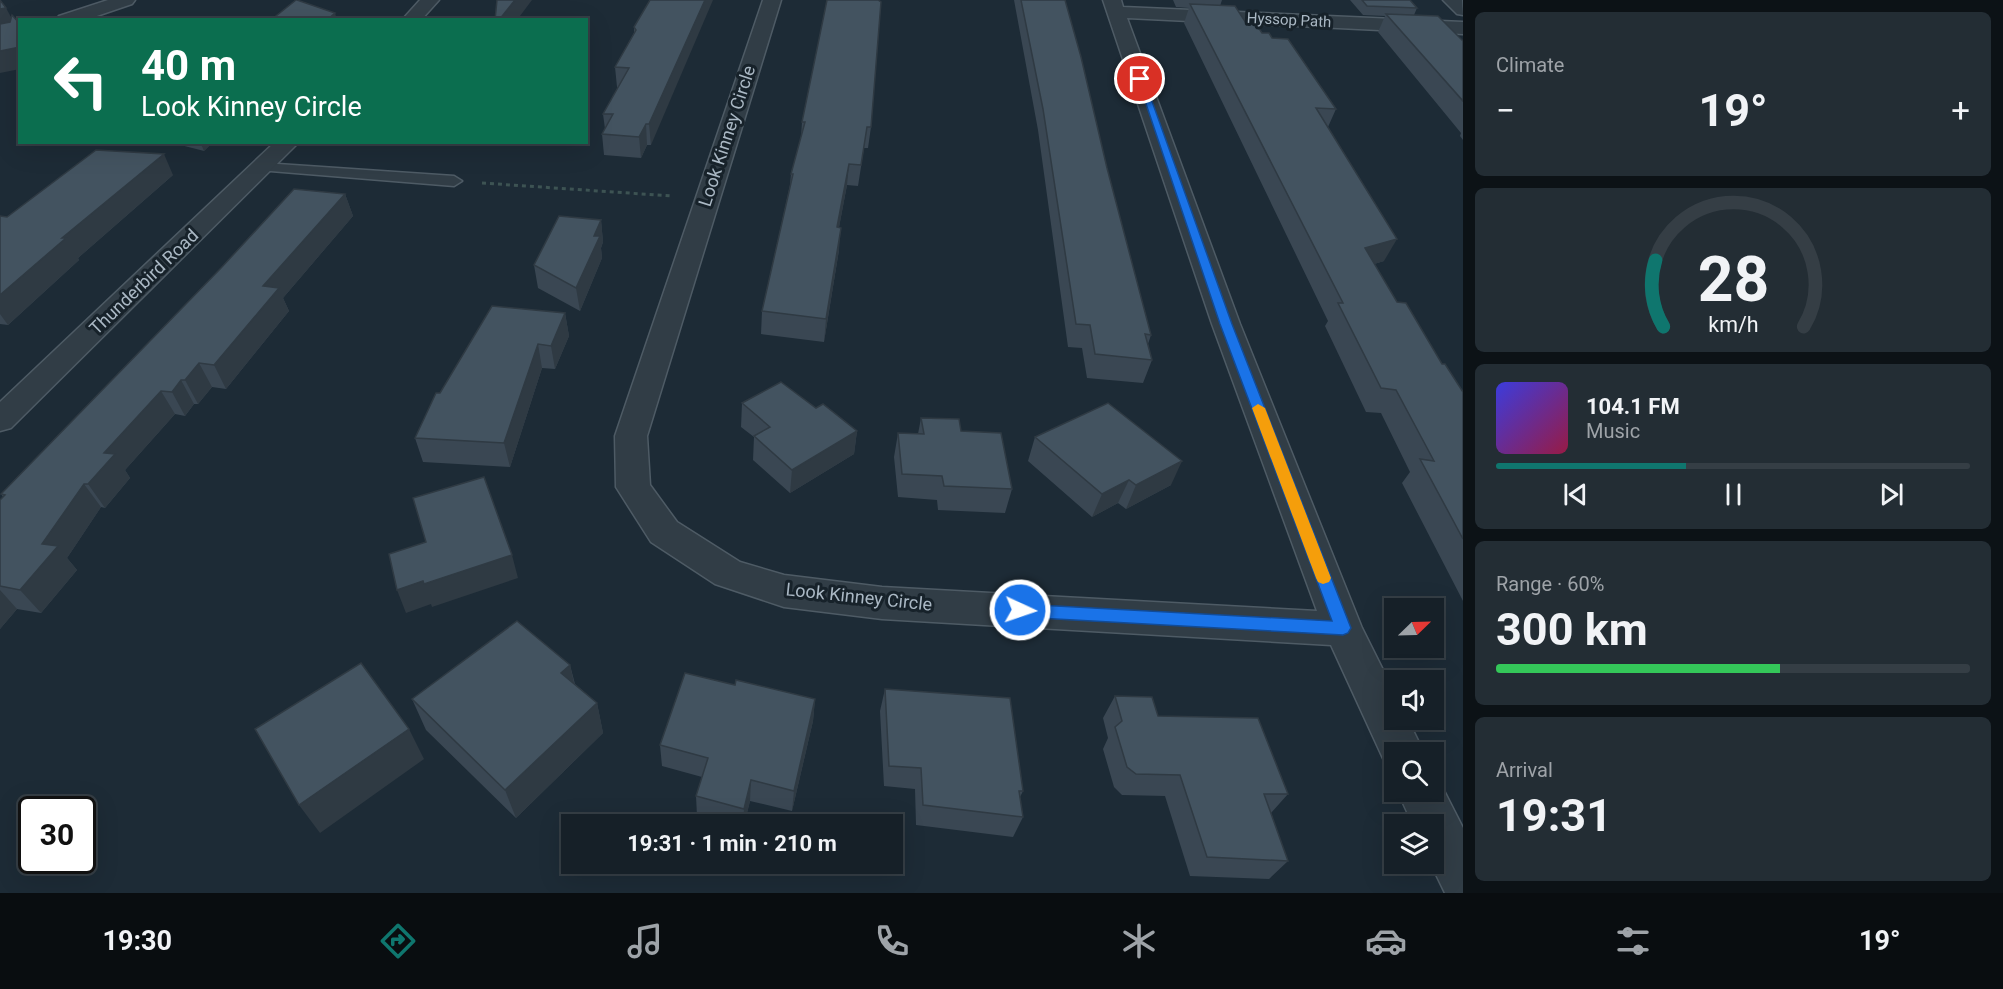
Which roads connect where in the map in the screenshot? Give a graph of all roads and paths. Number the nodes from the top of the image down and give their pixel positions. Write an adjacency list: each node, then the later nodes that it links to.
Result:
1 (126, 0): 7 (street)
2 (430, 0): 8 (street)
3 (772, 0): 13 (street, Look Kinney Circle)
4 (1452, 0): 6 (street)
5 (1114, 6): 9 (street, Hyssop Path); 16 (street)
6 (1463, 10)
7 (71, 18)
8 (413, 18)
9 (1463, 28)
10 (286, 144): 11 (street, Thunderbird Road)
11 (263, 168): 12 (lane); 14 (street, Thunderbird Road)
12 (454, 181): 13 (path)
13 (706, 199): 16 (street, Look Kinney Circle)
14 (13, 395): 15 (street, Thunderbird Road)
15 (0, 420)
16 (1343, 628): 17 (street)
17 (1397, 742)
18 (1426, 802): 19 (street)
19 (1463, 879)

